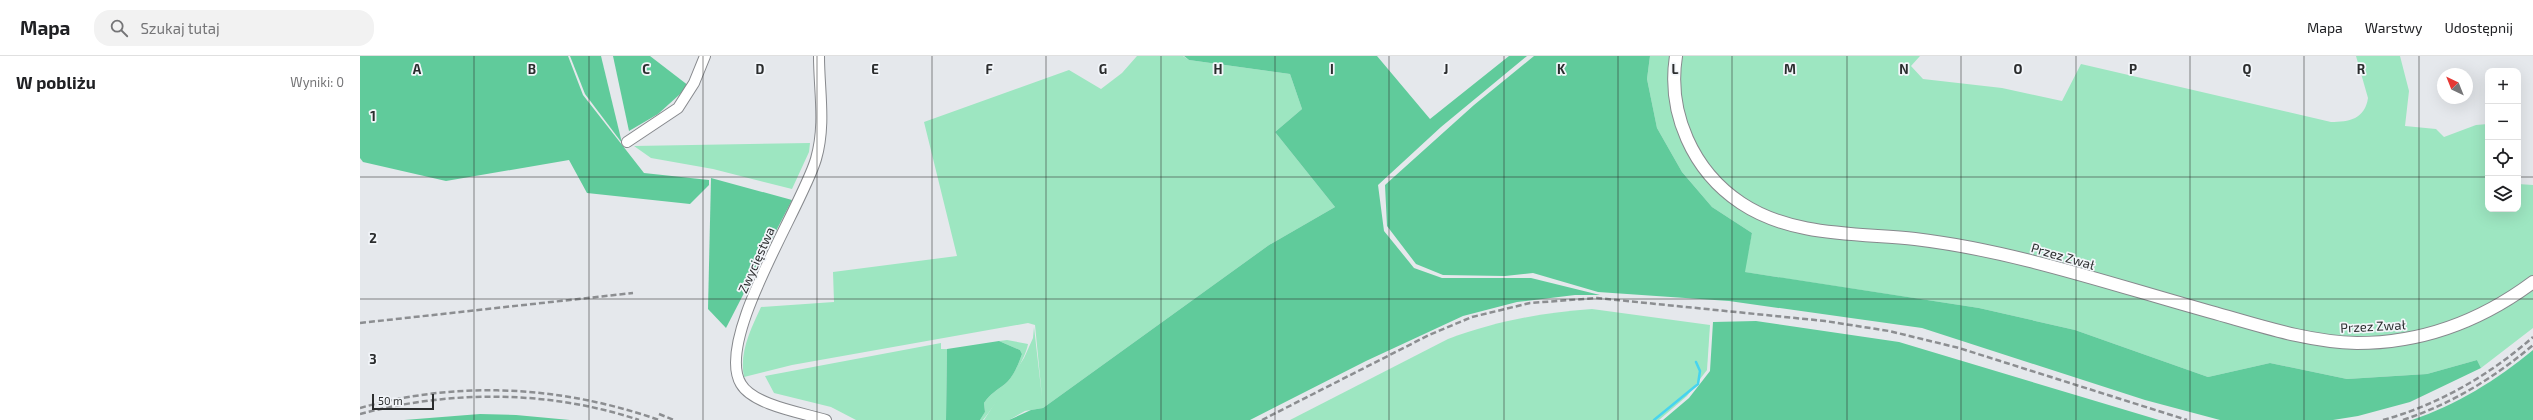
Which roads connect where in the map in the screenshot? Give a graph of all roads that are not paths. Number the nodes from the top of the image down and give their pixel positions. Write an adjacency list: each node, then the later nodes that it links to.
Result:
1 (705, 56): 4 (street)
2 (819, 56): 6 (street, Zwycięstwa)
3 (1676, 56): 5 (street, Przez Zwał)
4 (626, 142)
5 (2533, 282)
6 (826, 420)

